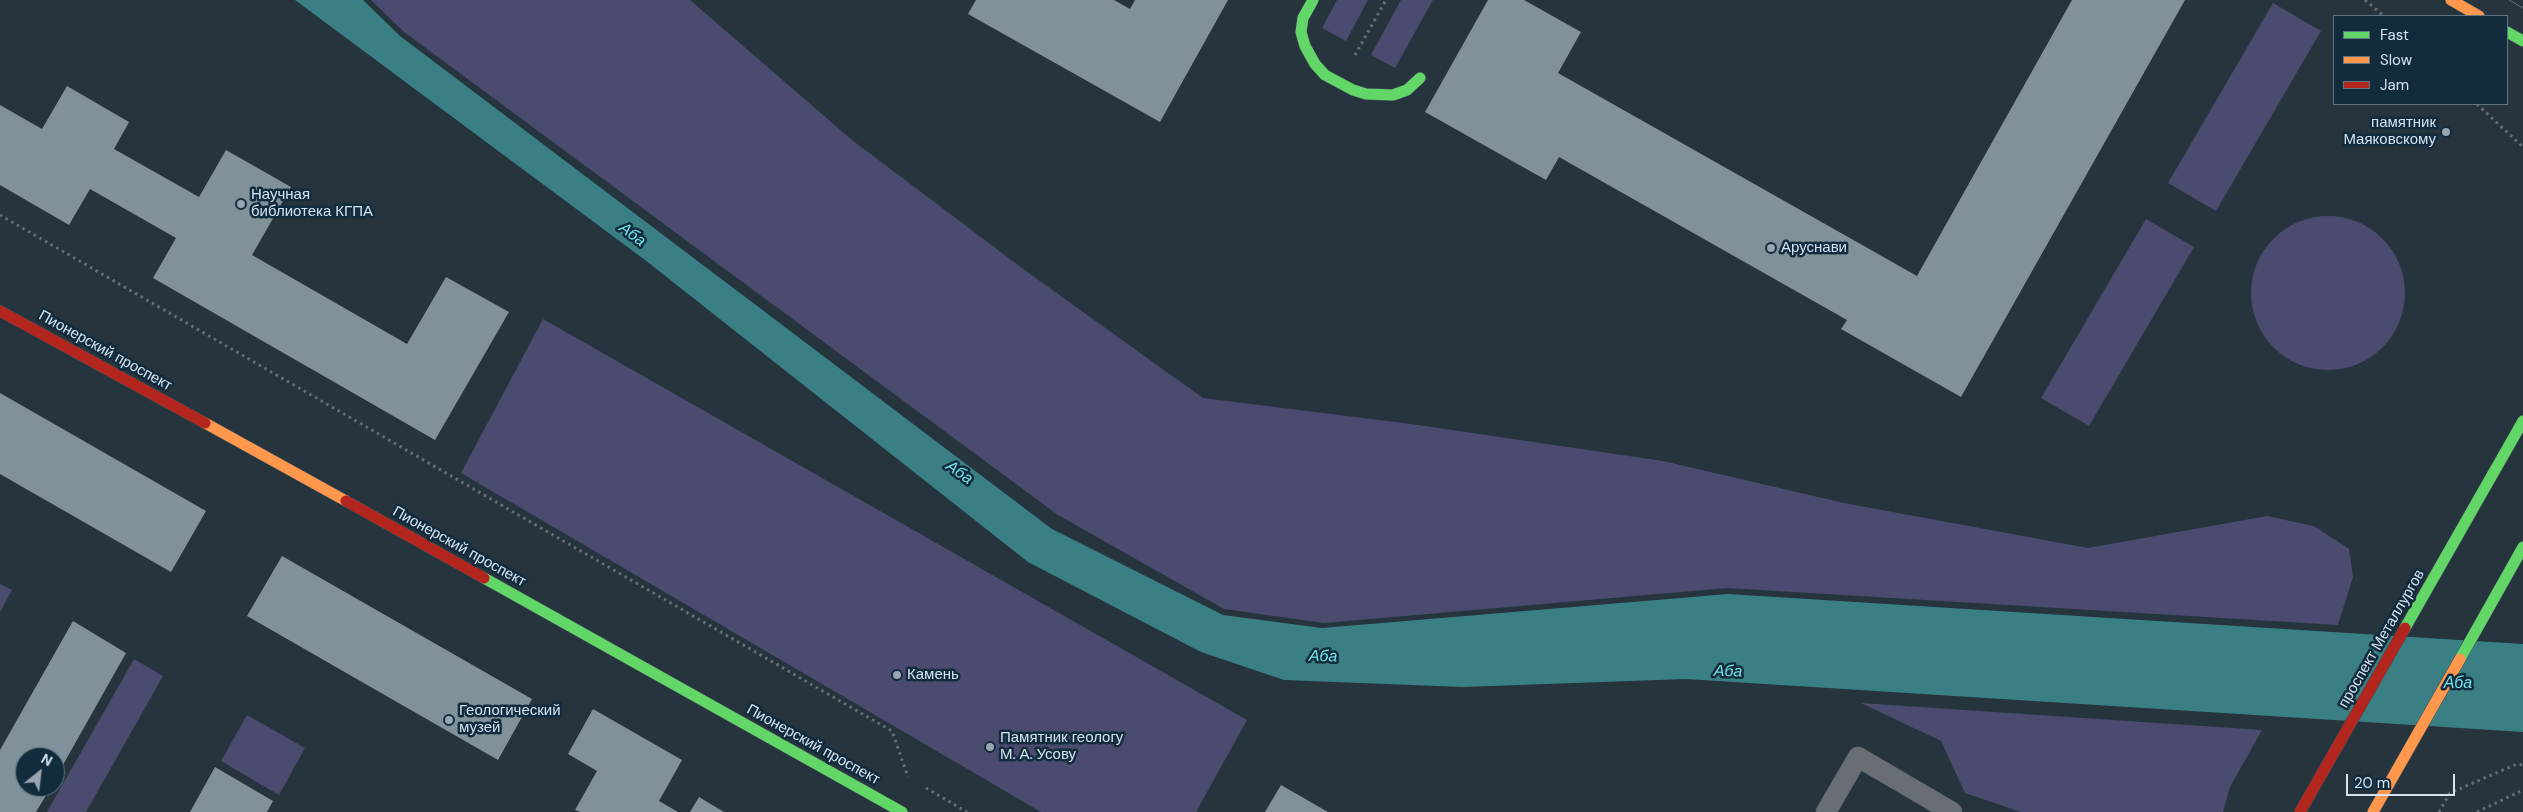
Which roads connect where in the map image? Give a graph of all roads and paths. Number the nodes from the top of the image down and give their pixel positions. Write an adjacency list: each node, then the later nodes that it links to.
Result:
1 (1313, 0): 10 (street)
2 (1386, 0): 10 (path)
3 (2365, 0): 5 (path)
4 (2451, 0): 6 (street)
5 (2383, 15)
6 (2477, 15)
7 (2508, 33): 8 (street)
8 (2523, 41)
9 (1420, 78): 10 (street)
10 (1339, 84)
11 (2478, 105): 12 (path)
12 (2523, 147)
13 (0, 214): 18 (path)
14 (0, 311): 22 (street, Пионерский проспект)
15 (2523, 421): 26 (street, проспект Металлургов)
16 (2523, 547): 21 (street)
17 (2523, 765): 27 (path)
18 (916, 782)
19 (925, 787): 23 (path)
20 (2523, 790): 28 (path)
21 (2376, 808)
22 (902, 812)
23 (967, 812)
24 (1826, 812): 25 (lane)
25 (1952, 812)
26 (2300, 812)
27 (2438, 812)
28 (2477, 812)

